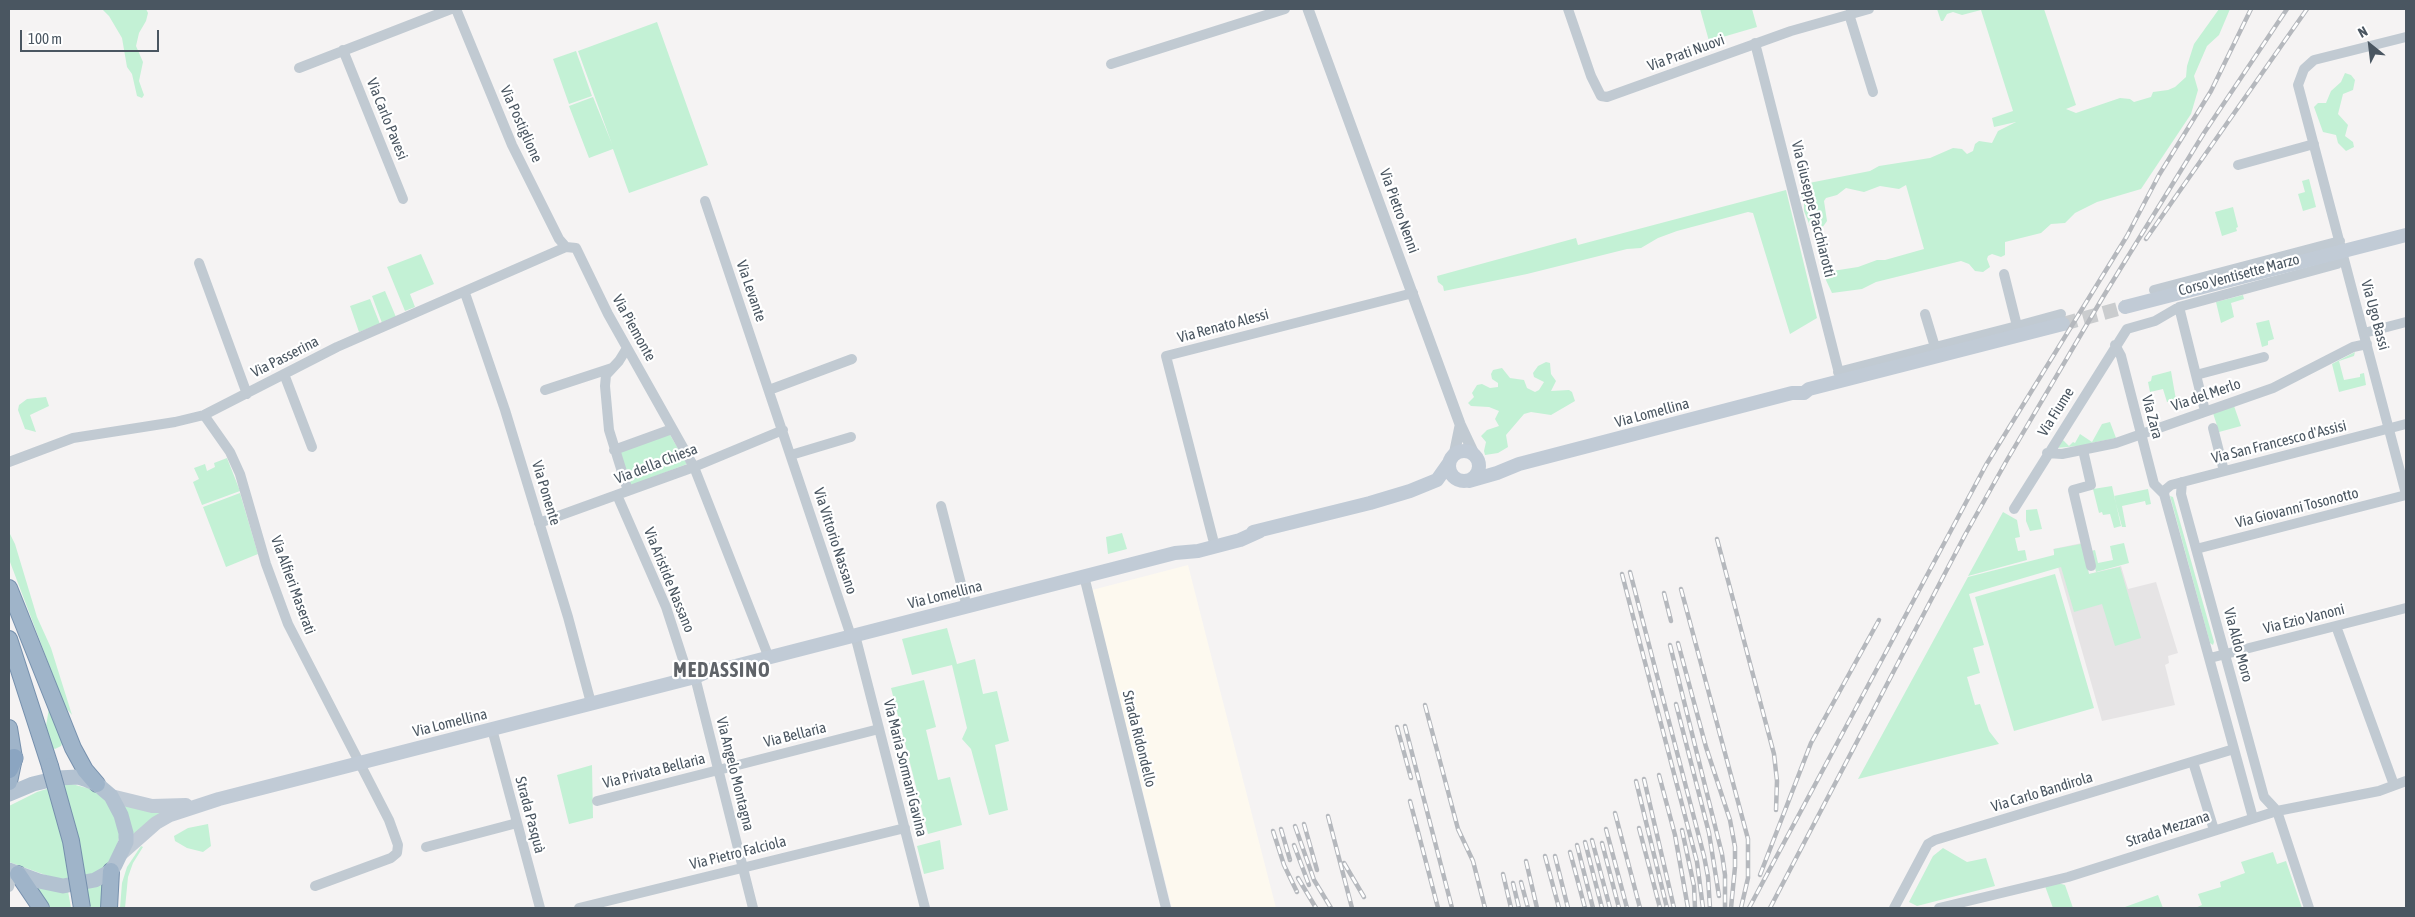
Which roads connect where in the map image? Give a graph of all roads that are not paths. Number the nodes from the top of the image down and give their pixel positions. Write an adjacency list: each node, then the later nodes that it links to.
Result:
1 (451, 9): 10 (street)
2 (456, 9): 19 (street, Via Postiglione)
3 (1285, 9): 11 (street)
4 (1308, 9): 25 (street, Via Pietro Nenni)
5 (1568, 9): 9 (street, Via Prati Nuovi)
6 (1870, 9): 7 (street, Via Prati Nuovi)
7 (1850, 14): 9 (street, Via Prati Nuovi); 13 (street)
8 (2406, 37): 14 (street, Via Ugo Bassi)
9 (1755, 43): 43 (street, Via Giuseppe Pacchiarotti)
10 (343, 50): 12 (street); 16 (street, Via Carlo Pavesi)
11 (1111, 64)
12 (299, 68)
13 (1873, 92)
14 (2314, 144): 15 (street); 20 (street, Via Ugo Bassi)
15 (2238, 165)
16 (404, 199)
17 (705, 201): 45 (street, Via Levante)
18 (2406, 235): 20 (main road, Corso Ventisette Marzo)
19 (566, 247): 24 (street, Via Passerina); 37 (street, Via Piemonte)
20 (2341, 255): 23 (street, Corso Ventisette Marzo); 26 (main road, Corso Ventisette Marzo); 27 (street, Corso Ventisette Marzo); 33 (street, Via Ugo Bassi)
21 (199, 263): 46 (street)
22 (2004, 274): 31 (street)
23 (2154, 290)
24 (465, 292): 41 (street, Via Passerina); 77 (street, Via Ponente)
25 (1413, 293): 49 (street, Via Pietro Nenni); 79 (street, Via Renato Alessi)
26 (2125, 307)
27 (2179, 308): 32 (street, Corso Ventisette Marzo); 42 (street)
28 (1925, 314): 36 (street)
29 (2062, 319): 31 (street, Via Lomellina); 43 (main road, Via Lomellina)
30 (2406, 322): 33 (street)
31 (2016, 326): 36 (street, Via Lomellina)
32 (2124, 331): 35 (street, Via Fiume)
33 (2364, 333): 34 (street, Via Ugo Bassi)
34 (2367, 344): 47 (street, Via del Merlo); 53 (street, Via Ugo Bassi)
35 (2115, 345): 55 (street, Via Zara); 60 (street, Via Fiume)
36 (1935, 347): 43 (street, Via Lomellina)
37 (627, 348): 40 (street); 52 (street, Via Piemonte)
38 (2264, 357): 42 (street)
39 (852, 359): 45 (street)
40 (612, 368): 44 (street); 58 (street)
41 (284, 374): 46 (street, Via Passerina); 57 (street)
42 (2196, 375): 47 (street)
43 (1840, 377): 65 (main road, Via Lomellina)
44 (545, 390)
45 (769, 390): 54 (street, Via Vittorio Nassano)
46 (246, 394): 48 (street, Via Passerina)
47 (2204, 411): 55 (street, Via del Merlo)
48 (204, 415): 64 (street, Via Passerina); 101 (street, Via Alfieri Maserati)
49 (1460, 424): 62 (street); 63 (street, Via Pietro Nenni)
50 (2406, 424): 53 (street, Via San Francesco d'Assisi)
51 (2214, 428): 67 (street)
52 (672, 429): 58 (street); 66 (street, Via Piemonte)
53 (2389, 429): 67 (street, Via San Francesco d'Assisi); 73 (street, Via Ugo Bassi)
54 (782, 430): 61 (street, Via Vittorio Nassano); 66 (street, Via della Chiesa)
55 (2141, 434): 59 (street, Via del Merlo); 71 (street, Via Zara)
56 (851, 437): 61 (street)
57 (312, 447)
58 (614, 450): 70 (street)
59 (2083, 450): 60 (street, Via del Merlo); 82 (street)
60 (2047, 453): 76 (street, Via Fiume)
61 (791, 455): 88 (street, Via Vittorio Nassano)
62 (1451, 459): 63 (main road, Via Lomellina); 68 (main road); 74 (main road, Via Lomellina)
63 (1477, 459): 65 (main road, Via Lomellina); 68 (main road)
64 (9, 462)
65 (1519, 464): 68 (main road, Via Lomellina)
66 (694, 467): 70 (street, Via della Chiesa); 91 (street)
67 (2224, 471): 69 (street, Via San Francesco d'Assisi)
68 (1465, 481): 74 (main road, Via Lomellina)
69 (2182, 482): 71 (street, Via San Francesco d'Assisi); 80 (street, Via Aldo Moro)
70 (628, 491): 72 (street, Via della Chiesa)
71 (2164, 494): 92 (street, Via Aldo Moro)
72 (617, 495): 77 (street, Via della Chiesa); 93 (street, Via Aristide Nassano)
73 (2406, 495): 80 (street, Via Giovanni Tosonotto)
74 (1370, 503): 78 (main road, Via Lomellina)
75 (941, 506): 85 (street)
76 (2014, 509)
77 (540, 523): 94 (street, Via Ponente)
78 (1260, 531): 79 (main road, Via Lomellina); 81 (main road, Via Lomellina)
79 (1213, 539): 81 (main road, Via Lomellina)
80 (2196, 549): 90 (street, Via Aldo Moro)
81 (1175, 553): 83 (main road, Via Lomellina)
82 (2091, 566)
83 (1084, 576): 85 (main road, Via Lomellina); 130 (street, Strada Ridondello)
84 (9, 588): 105 (highway)
85 (967, 607): 88 (main road, Via Lomellina)
86 (2406, 608): 87 (street, Via Ezio Vanoni)
87 (2336, 626): 90 (street, Via Ezio Vanoni); 106 (street)
88 (853, 636): 91 (main road, Via Lomellina); 97 (street, Via Maria Sormani Gavina)
89 (9, 639): 124 (highway, bridge)
90 (2225, 654): 92 (street, Via Ezio Vanoni); 111 (street, Via Aldo Moro)
91 (769, 658): 93 (main road, Via Lomellina)
92 (2210, 658): 98 (street, Via Aldo Moro)
93 (693, 677): 94 (main road, Via Lomellina); 102 (street, Via Angelo Montagna)
94 (591, 703): 96 (main road, Via Lomellina)
95 (9, 728): 100 (highway)
96 (492, 729): 101 (main road, Via Lomellina); 113 (street, Strada Pasquà)
97 (879, 729): 102 (street, Via Bellaria); 114 (street, Via Maria Sormani Gavina)
98 (2234, 749): 99 (street, Via Carlo Bandirola); 112 (street, Via Aldo Moro)
99 (2193, 762): 115 (street); 131 (street, Via Carlo Bandirola)
100 (12, 763): 104 (highway)
101 (360, 763): 109 (main road, Via Lomellina); 121 (street, Via Alfieri Maserati)
102 (718, 770): 110 (street, Via Privata Bellaria); 118 (street, Via Angelo Montagna)
103 (2406, 781): 106 (street, Strada Mezzana)
104 (9, 782)
105 (97, 784): 107 (main road); 108 (main road)
106 (2394, 785): 111 (street, Strada Mezzana)
107 (9, 794)
108 (111, 796): 109 (main road); 117 (main road)
109 (212, 801): 117 (main road)
110 (597, 801)
111 (2277, 811): 112 (street, Strada Mezzana); 133 (street, Via Aldo Moro)
112 (2253, 818): 115 (street, Strada Mezzana)
113 (517, 823): 116 (street); 126 (street, Strada Pasquà)
114 (905, 828): 118 (street, Via Pietro Falciola); 129 (street, Via Maria Sormani Gavina)
115 (2214, 830): 122 (street, Strada Mezzana)
116 (426, 846)
117 (122, 853): 119 (main road)
118 (743, 868): 127 (street, Via Pietro Falciola); 128 (street, Via Angelo Montagna)
119 (111, 871): 120 (main road); 125 (highway)
120 (12, 876): 123 (highway)
121 (315, 886)
122 (1954, 907): 132 (street, Strada Mezzana)
123 (41, 908)
124 (82, 908)
125 (109, 908)
126 (540, 908)
127 (579, 908)
128 (753, 908)
129 (925, 908)
130 (1166, 908)
131 (1894, 908)
132 (1939, 908)
133 (2309, 908)

